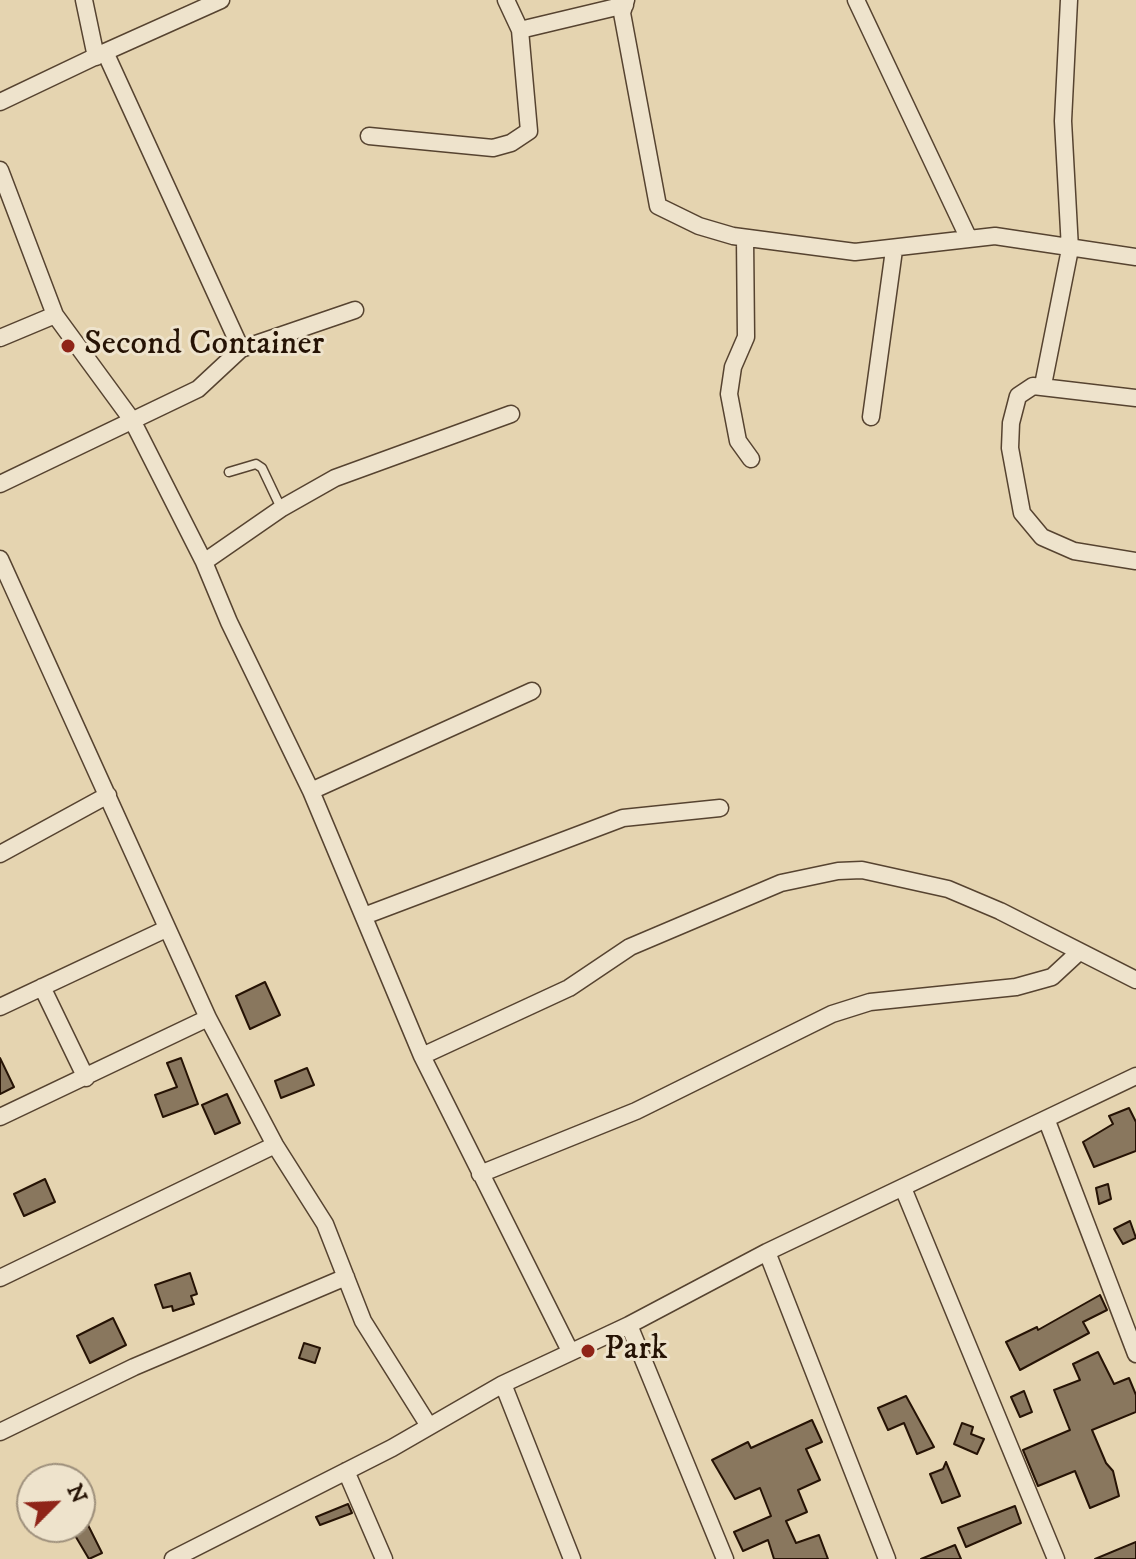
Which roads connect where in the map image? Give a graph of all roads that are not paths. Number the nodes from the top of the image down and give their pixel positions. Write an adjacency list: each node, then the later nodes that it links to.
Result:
1 (84, 0): 8 (street)
2 (221, 0): 8 (street)
3 (506, 0): 7 (street)
4 (856, 0): 12 (street)
5 (1069, 0): 14 (street)
6 (625, 2): 7 (street); 13 (street)
7 (520, 30): 10 (street)
8 (101, 54): 9 (street); 20 (street)
9 (0, 102)
10 (369, 136)
11 (0, 170): 18 (street)
12 (968, 237): 14 (street); 15 (street)
13 (745, 238): 15 (street); 26 (street)
14 (1070, 249): 16 (street); 21 (street)
15 (894, 250): 24 (street)
16 (1136, 257)
17 (355, 310): 20 (street)
18 (55, 315): 19 (street); 25 (street)
19 (0, 338)
20 (241, 349): 25 (street)
21 (1043, 385): 22 (street); 31 (street)
22 (1136, 398)
23 (511, 414): 29 (street)
24 (871, 417)
25 (132, 420): 28 (street); 32 (street)
26 (751, 459)
27 (229, 472): 29 (lane)
28 (0, 484)
29 (282, 508): 32 (street)
30 (0, 559): 35 (street)
31 (1136, 561)
32 (204, 562): 34 (street)
33 (532, 691): 34 (street)
34 (311, 791): 38 (street)
35 (108, 795): 37 (street); 39 (street)
36 (720, 808): 38 (street)
37 (0, 854)
38 (364, 916): 45 (street)
39 (166, 929): 42 (street); 44 (street)
40 (1079, 952): 41 (street); 45 (street); 51 (street)
41 (1136, 980)
42 (42, 987): 43 (street); 47 (street)
43 (0, 1007)
44 (208, 1018): 47 (street); 50 (street)
45 (422, 1056): 51 (street)
46 (1136, 1076): 49 (street)
47 (86, 1078): 48 (street)
48 (0, 1117)
49 (1047, 1121): 52 (street); 58 (street)
50 (275, 1145): 54 (street); 55 (street)
51 (480, 1174): 57 (street)
52 (903, 1188): 53 (street); 68 (street)
53 (767, 1252): 56 (street); 67 (street)
54 (346, 1277): 60 (street); 61 (street)
55 (0, 1278)
56 (629, 1325): 57 (street); 66 (street)
57 (570, 1351): 59 (street)
58 (1136, 1354)
59 (503, 1384): 60 (street); 65 (street)
60 (429, 1426): 62 (street)
61 (0, 1432)
62 (346, 1471): 63 (street); 64 (street)
63 (173, 1559)
64 (384, 1559)
65 (572, 1559)
66 (725, 1559)
67 (887, 1559)
68 (1056, 1559)

